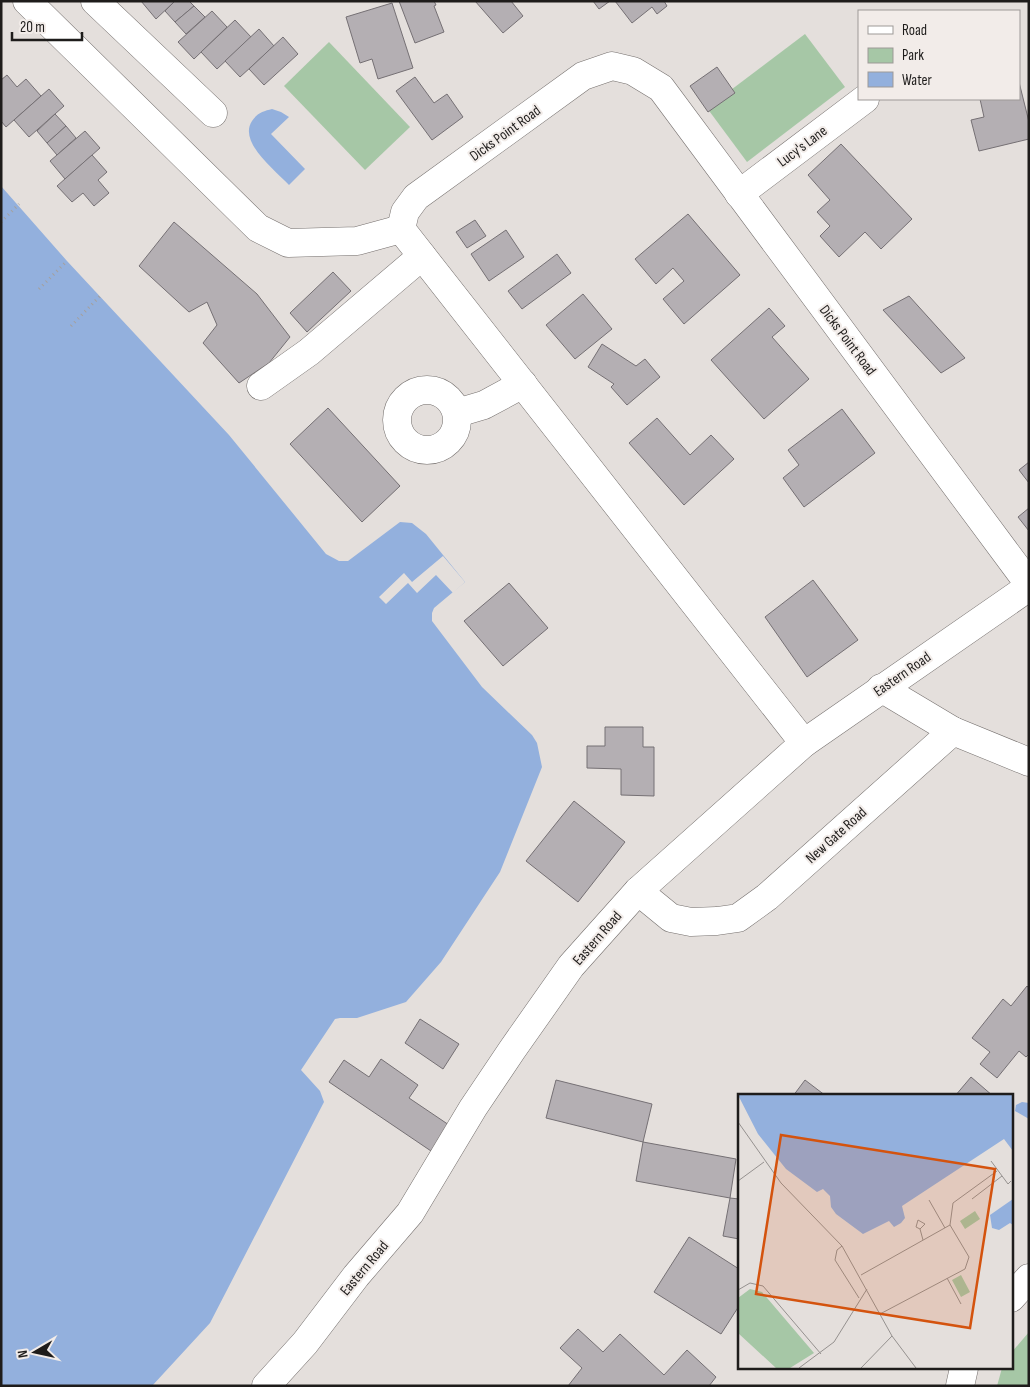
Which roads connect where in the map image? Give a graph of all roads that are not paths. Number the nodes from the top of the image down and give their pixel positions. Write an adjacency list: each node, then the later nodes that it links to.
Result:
1 (27, 1): 6 (main road)
2 (95, 1): 4 (main road)
3 (864, 100): 5 (main road, Lucy's Lane)
4 (213, 113)
5 (739, 194): 6 (main road, Dicks Point Road); 11 (main road, Dicks Point Road)
6 (401, 229): 7 (main road)
7 (422, 256): 8 (main road); 9 (main road)
8 (523, 384): 10 (main road); 14 (main road)
9 (261, 386)
10 (456, 413)
11 (1029, 585): 12 (main road, Eastern Road)
12 (881, 688): 13 (main road); 14 (main road, Eastern Road)
13 (952, 731): 15 (main road); 16 (main road, New Gate Road)
14 (804, 743): 16 (main road, Eastern Road)
15 (1029, 762)
16 (638, 891): 20 (main road, Eastern Road)
17 (1029, 1278): 18 (main road)
18 (1012, 1297)
19 (964, 1370): 21 (main road)
20 (266, 1386)
21 (960, 1386)

